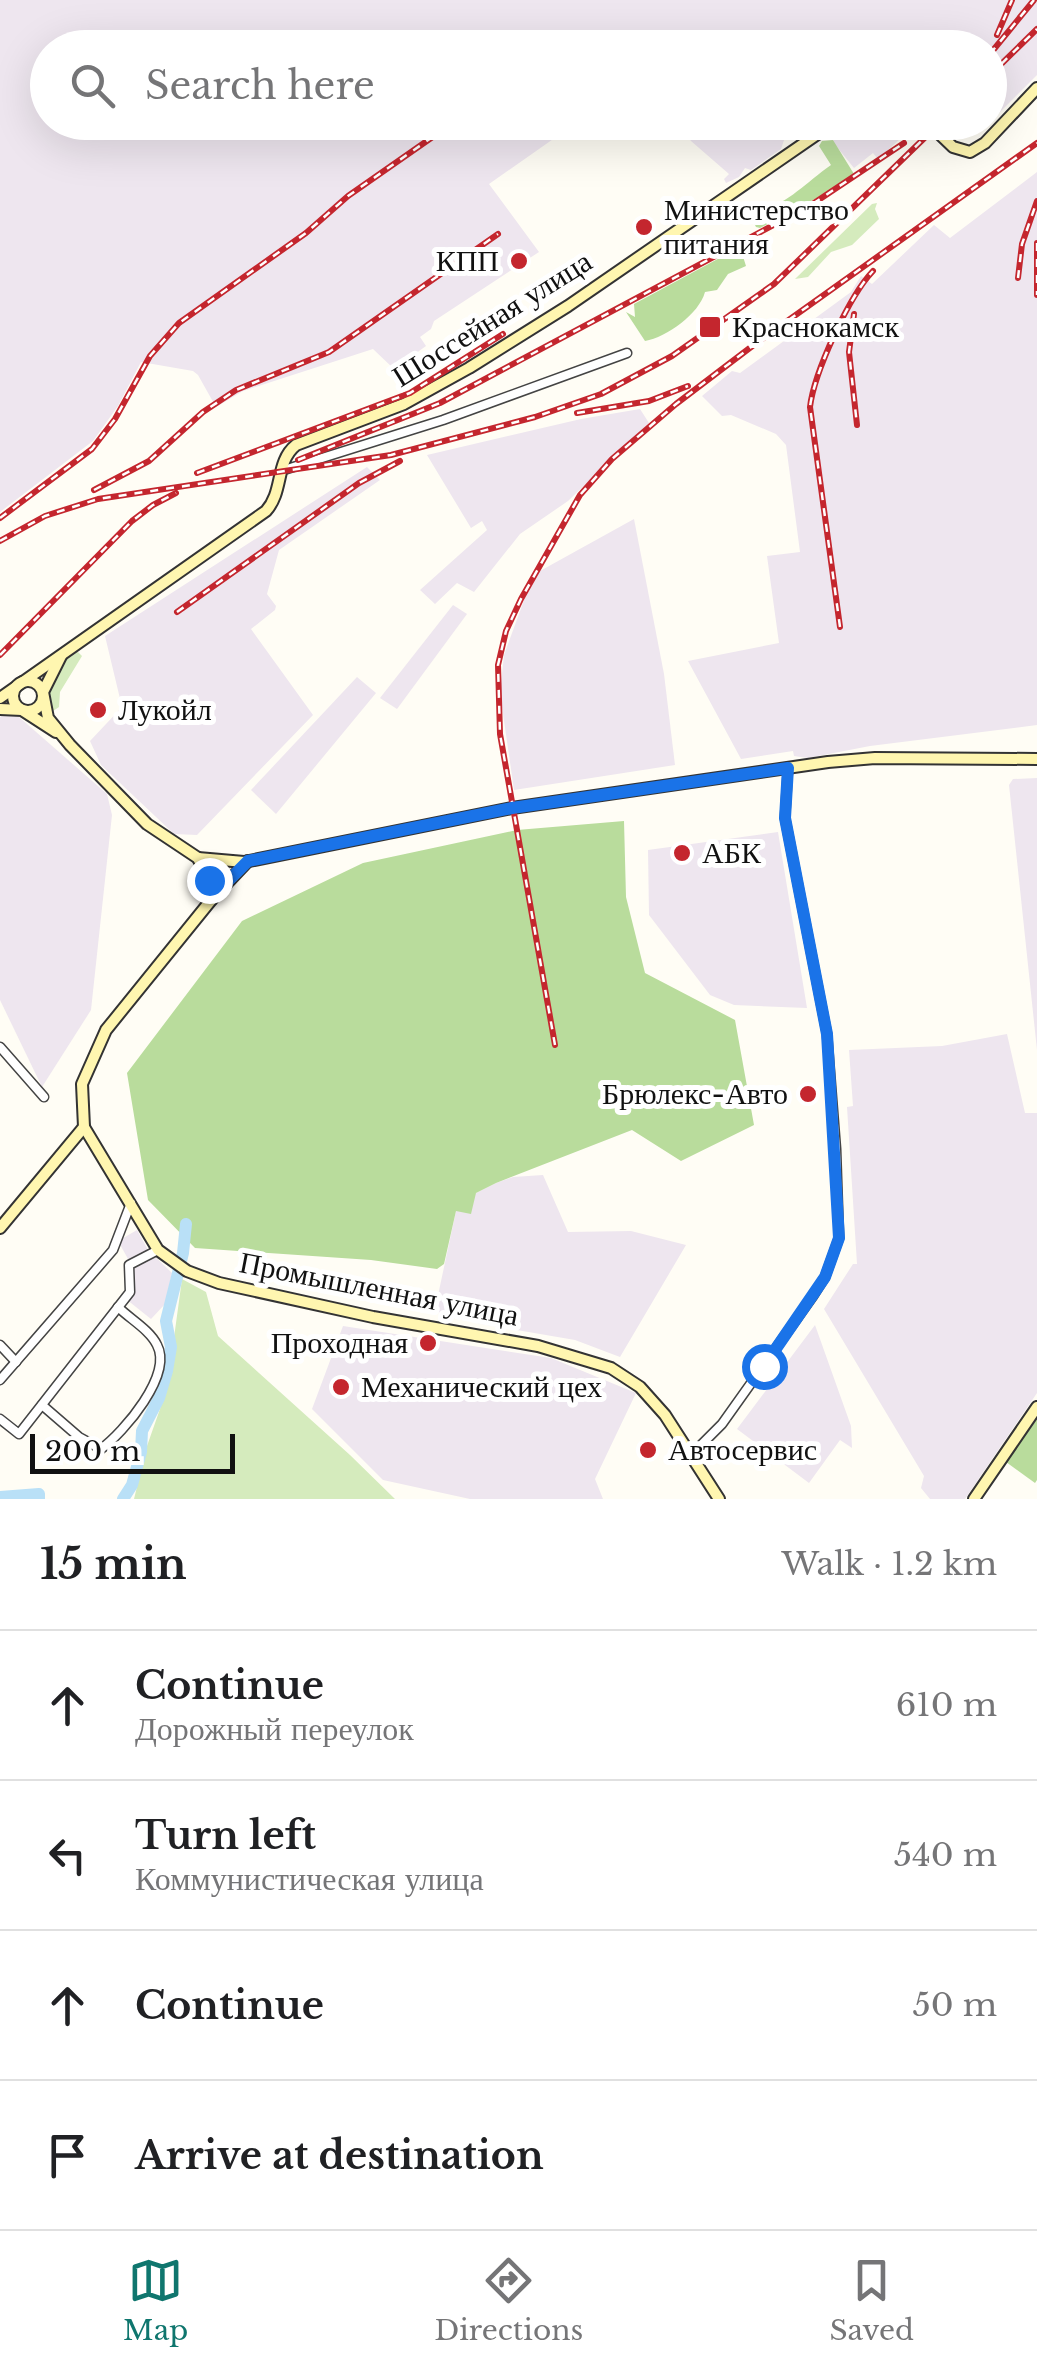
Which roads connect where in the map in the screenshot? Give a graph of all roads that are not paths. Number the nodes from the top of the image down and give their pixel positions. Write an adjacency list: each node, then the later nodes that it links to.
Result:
1 (1037, 88): 2 (main road)
2 (1007, 118)
3 (809, 140): 8 (main road, Шоссейная улица)
4 (947, 140): 5 (main road)
5 (985, 140)
6 (626, 353): 7 (street)
7 (287, 468)
8 (64, 651): 9 (main road, Шоссейная улица); 10 (main road)
9 (22, 682): 10 (main road); 11 (main road, Шоссейная улица); 13 (main road)
10 (43, 692): 13 (main road); 14 (main road)
11 (0, 698)
12 (0, 709): 13 (main road)
13 (22, 710): 14 (main road)
14 (61, 735): 17 (main road)
15 (1037, 760): 16 (main road)
16 (788, 768): 19 (main road); 38 (street)
17 (198, 858): 18 (main road); 20 (main road)
18 (221, 860): 19 (main road); 20 (main road); 21 (main road)
19 (248, 861): 21 (main road)
20 (207, 877): 21 (main road); 22 (main road)
21 (228, 882): 22 (main road)
22 (212, 900): 25 (main road, Промышленная улица)
23 (0, 1047): 24 (street)
24 (44, 1097)
25 (84, 1126): 26 (main road, Промышленная улица); 27 (main road)
26 (131, 1203): 28 (street); 29 (main road, Промышленная улица)
27 (0, 1228)
28 (114, 1250): 30 (street); 33 (street)
29 (158, 1250): 30 (street); 38 (main road, Промышленная улица)
30 (129, 1265): 31 (street)
31 (118, 1307): 35 (street); 35 (street)
32 (0, 1345): 33 (street)
33 (16, 1362): 34 (street)
34 (0, 1380)
35 (42, 1405): 37 (street)
36 (1037, 1406): 40 (main road)
37 (0, 1419)
38 (691, 1455): 39 (main road, Промышленная улица)
39 (718, 1499)
40 (974, 1499)

